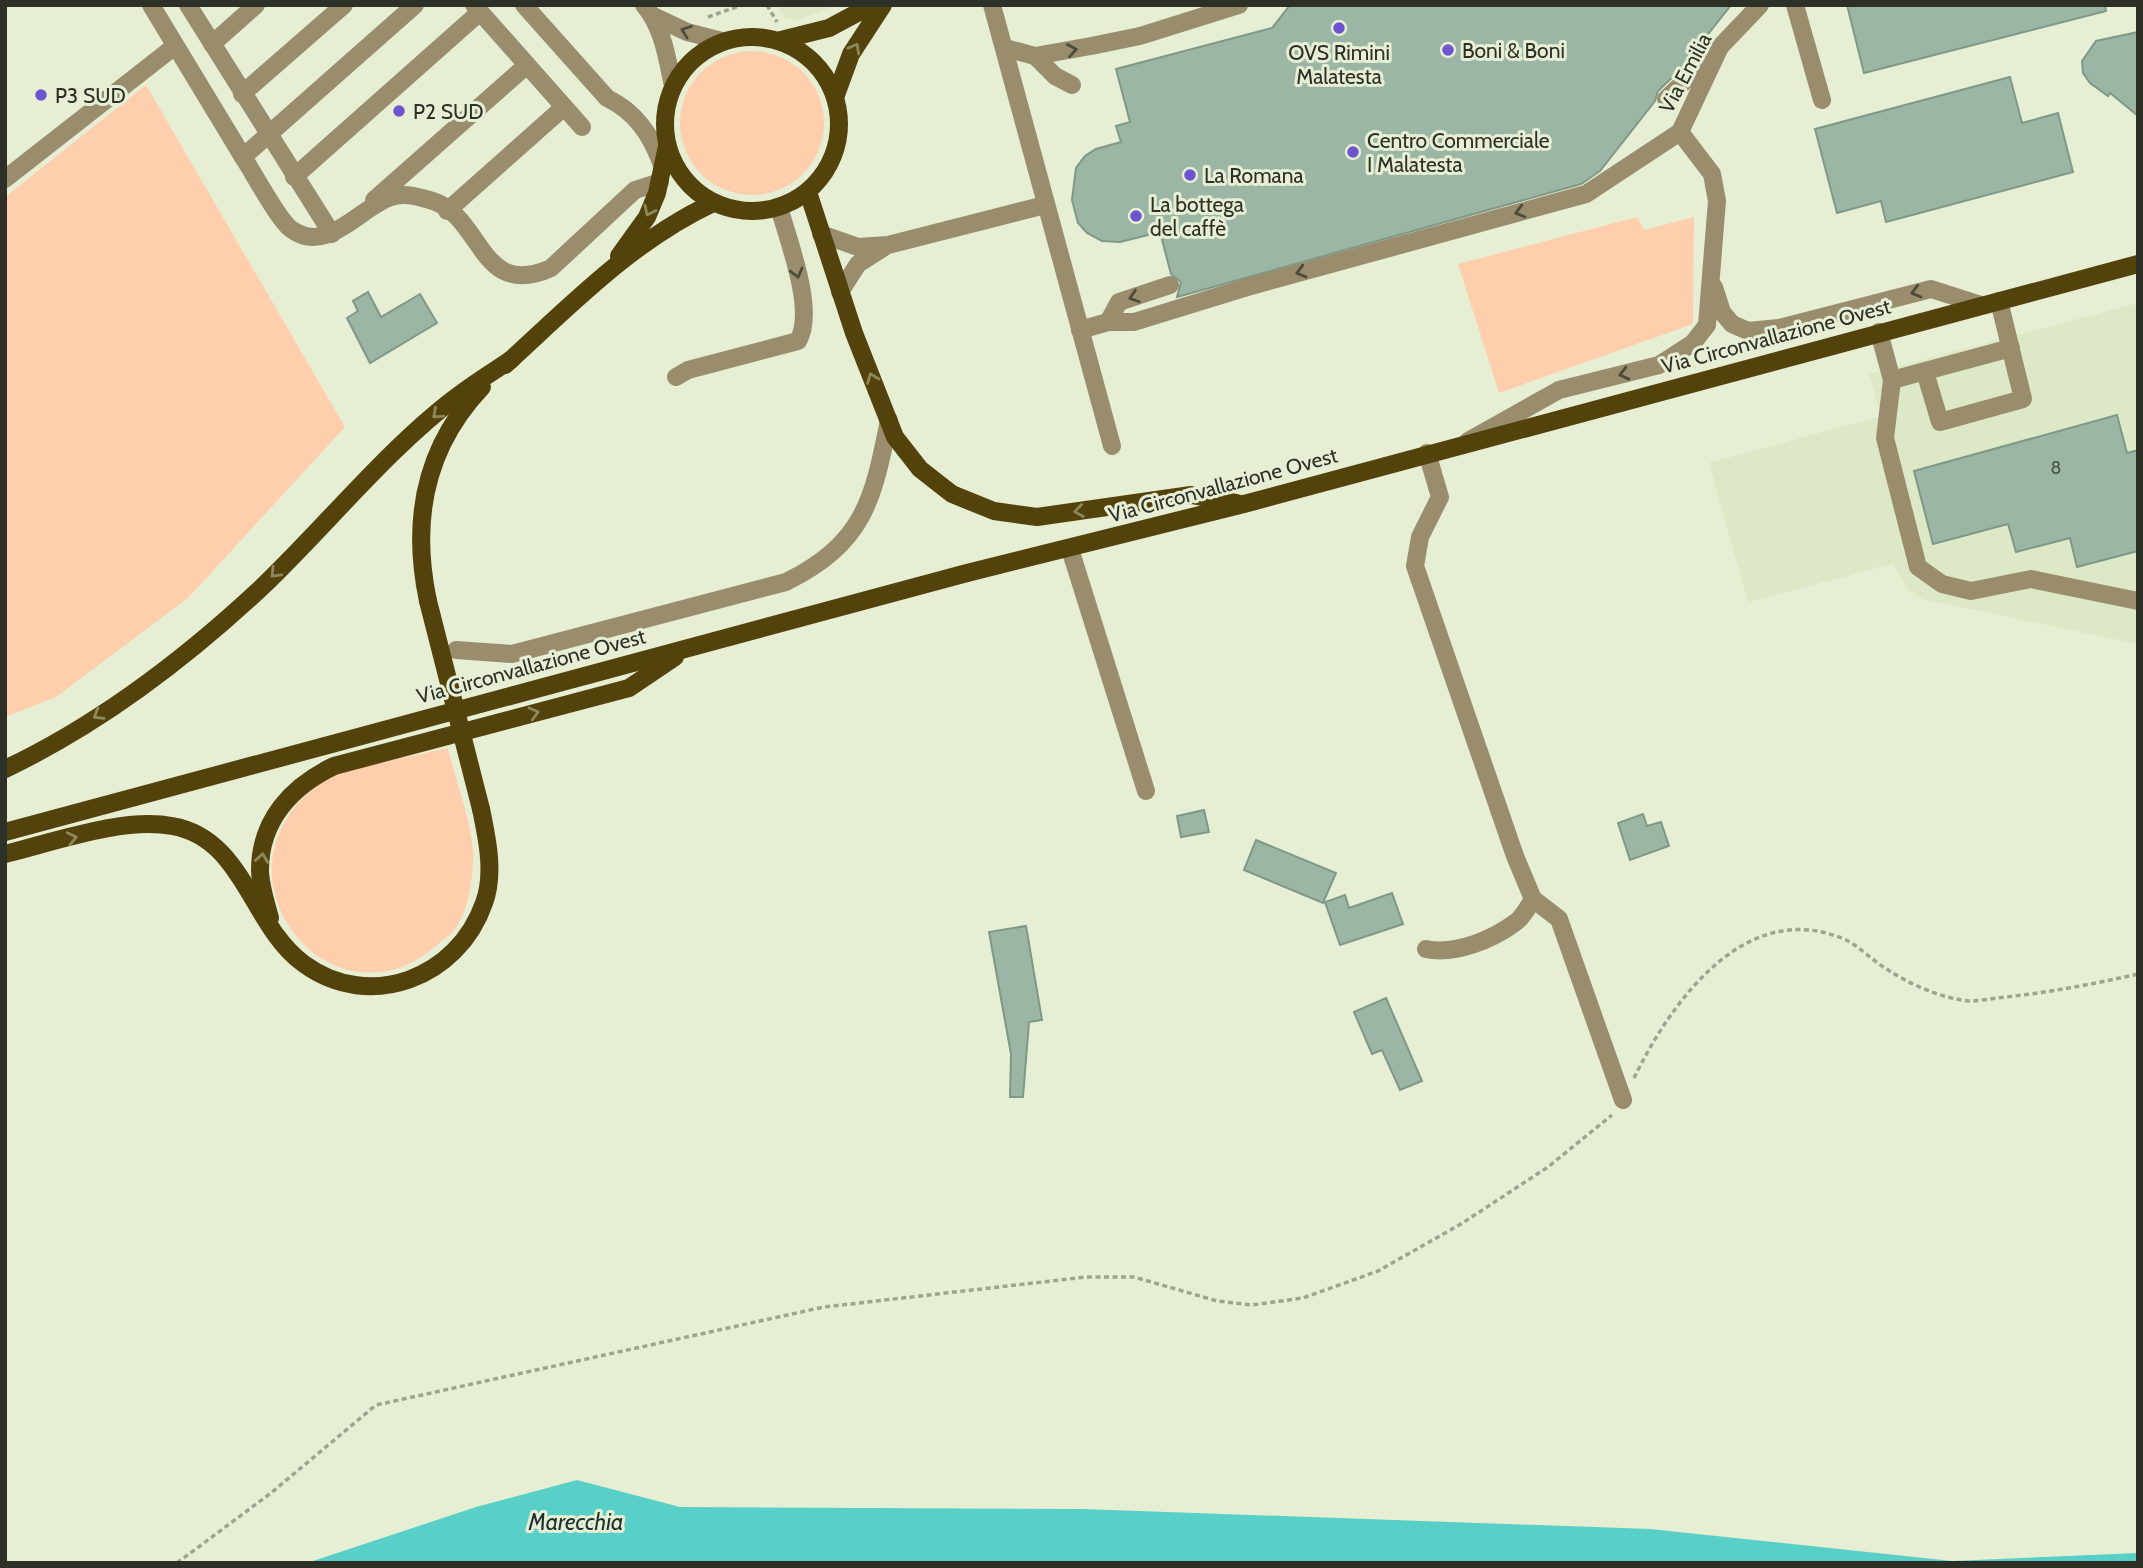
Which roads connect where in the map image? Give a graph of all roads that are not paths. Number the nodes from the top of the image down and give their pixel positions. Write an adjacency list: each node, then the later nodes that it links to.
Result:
1 (151, 5): 18 (street)
2 (188, 5): 17 (street)
3 (256, 5): 17 (street)
4 (344, 5): 25 (street)
5 (415, 5): 32 (street)
6 (524, 5): 35 (street)
7 (872, 5): 15 (main road)
8 (883, 5): 26 (main road, one-way to 8)
9 (992, 5): 20 (street)
10 (1239, 5): 21 (street, one-way to 10)
11 (1760, 5): 19 (street, Via Emilia)
12 (1795, 5): 28 (street)
13 (477, 8): 22 (street); 36 (street)
14 (648, 10): 16 (street, one-way to 14); 24 (street)
15 (781, 40): 16 (main road); 26 (main road)
16 (722, 41): 24 (main road)
17 (212, 44): 25 (street)
18 (175, 46): 34 (street); 37 (street)
19 (1720, 47): 27 (street); 31 (street, Via Emilia)
20 (1005, 48): 21 (street); 40 (street)
21 (1035, 56): 23 (street)
22 (527, 65): 29 (street); 43 (street)
23 (1072, 85)
24 (673, 86): 33 (main road)
25 (242, 94): 32 (street)
26 (836, 95): 38 (main road)
27 (1666, 99)
28 (1822, 100)
29 (564, 107): 30 (street); 42 (street)
30 (582, 127)
31 (1680, 132): 49 (street); 53 (street, one-way to 53)
32 (267, 136): 34 (street); 36 (street)
33 (667, 145): 35 (main road); 39 (main road)
34 (243, 158): 45 (street)
35 (661, 173): 42 (street); 48 (main road, one-way to 48)
36 (294, 177): 45 (street)
37 (5, 179)
38 (807, 192): 41 (main road); 44 (main road)
39 (713, 203): 41 (main road); 48 (main road)
40 (1045, 205): 46 (street); 54 (street)
41 (779, 207): 59 (street, one-way to 59)
42 (447, 211): 43 (street)
43 (348, 223): 45 (street)
44 (821, 233): 46 (street); 51 (main road)
45 (332, 234)
46 (888, 245): 51 (street)
47 (2138, 264): 52 (main road, Via Circonvallazione Ovest)
48 (611, 267): 57 (main road)
49 (1712, 283): 52 (street, one-way to 49); 62 (street, one-way to 62)
50 (1170, 285): 53 (street, one-way to 53)
51 (840, 292): 61 (main road, one-way to 51)
52 (1990, 303): 55 (main road, Via Circonvallazione Ovest); 56 (street)
53 (1108, 321): 54 (street)
54 (1080, 330): 63 (street)
55 (1878, 332): 60 (street); 62 (main road, Via Circonvallazione Ovest)
56 (2011, 348): 58 (street); 58 (street)
57 (512, 359): 70 (main road, one-way to 70); 75 (main road, bridge)
58 (1925, 372): 60 (street)
59 (676, 377)
60 (1892, 380): 67 (street)
61 (888, 420): 65 (main road, one-way to 61); 69 (street)
62 (1464, 443): 64 (main road, Via Circonvallazione Ovest)
63 (1112, 446)
64 (1427, 453): 65 (main road, Via Circonvallazione Ovest); 74 (street)
65 (1244, 504): 66 (main road, Via Circonvallazione Ovest)
66 (1070, 549): 68 (main road, Via Circonvallazione Ovest); 71 (street)
67 (2138, 601)
68 (690, 647): 72 (main road, Via Circonvallazione Ovest); 75 (main road, one-way to 68)
69 (456, 650)
70 (5, 769)
71 (1146, 791)
72 (5, 832)
73 (5, 854): 75 (main road, one-way to 75)
74 (1533, 899): 76 (street); 77 (street)
75 (271, 925)
76 (1426, 949)
77 (1623, 1100)

